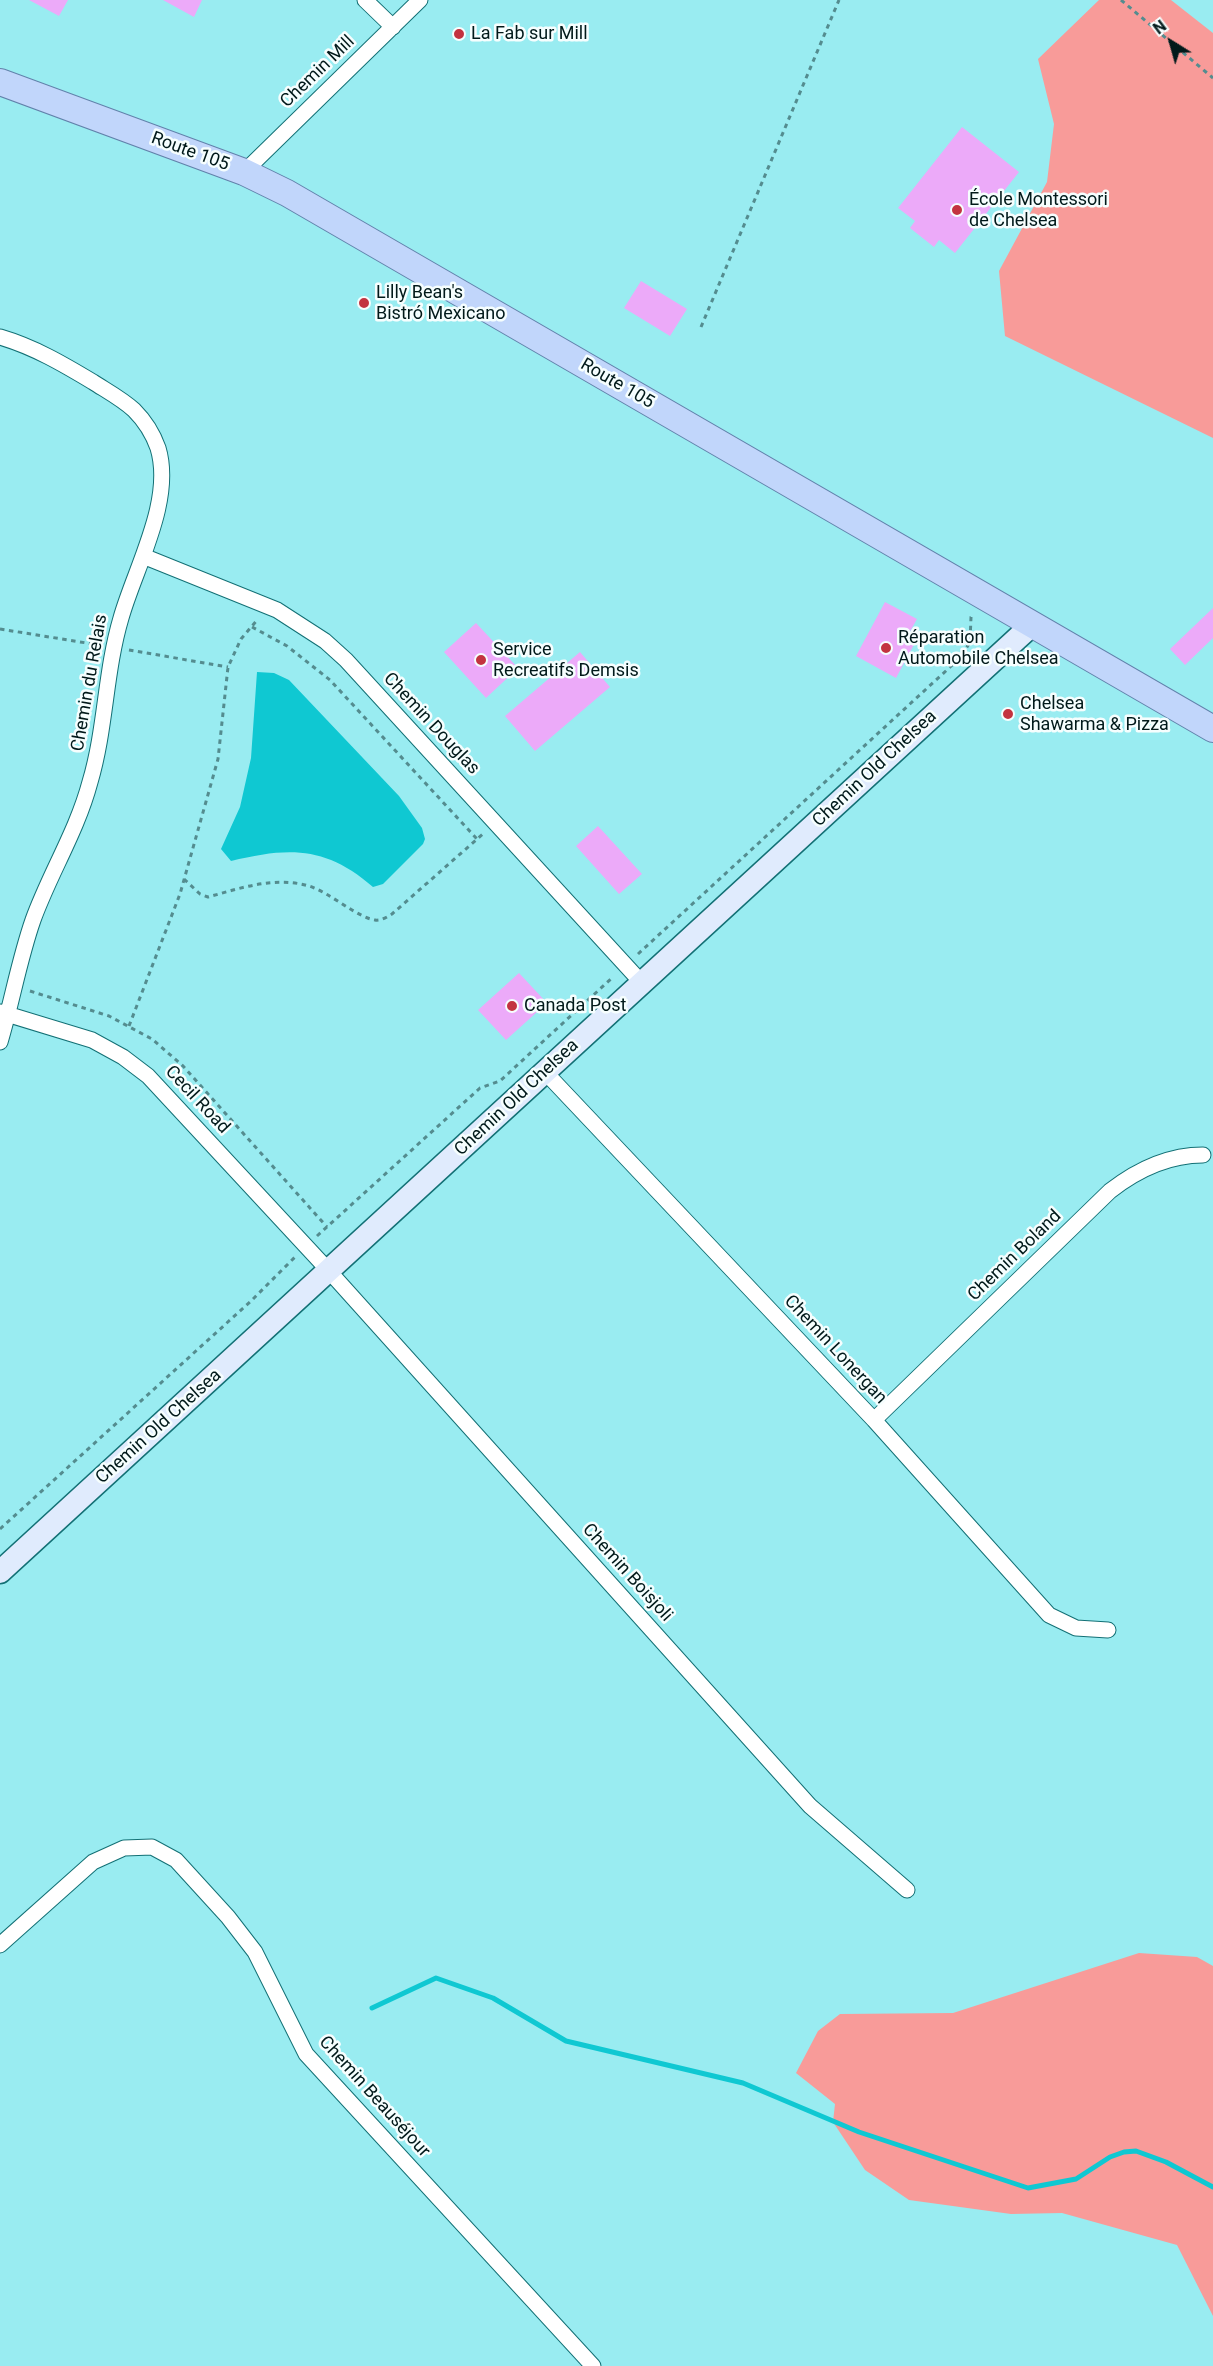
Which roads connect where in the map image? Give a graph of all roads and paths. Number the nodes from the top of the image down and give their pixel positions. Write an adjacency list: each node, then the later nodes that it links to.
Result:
1 (365, 0): 5 (street)
2 (420, 0): 5 (street, Chemin Mill)
3 (839, 0): 9 (path)
4 (1121, 0): 6 (path)
5 (393, 27): 8 (street, Chemin Mill)
6 (1213, 78)
7 (0, 82): 8 (main road, Route 105)
8 (244, 172): 14 (main road, Route 105)
9 (701, 327)
10 (0, 337): 11 (street, Chemin du Relais)
11 (143, 556): 12 (street, Chemin Douglas); 22 (street, Chemin du Relais)
12 (269, 606): 15 (path); 17 (street, Chemin Douglas)
13 (975, 613): 20 (path)
14 (1033, 624): 16 (main road, Route 105); 21 (street, Chemin Old Chelsea)
15 (252, 627): 18 (path); 19 (path)
16 (1213, 729)
17 (495, 823): 18 (path); 20 (street, Chemin Douglas)
18 (477, 839): 19 (path)
19 (184, 879): 23 (path)
20 (626, 966): 21 (street, Chemin Douglas); 27 (path)
21 (642, 983): 25 (street, Chemin Old Chelsea)
22 (4, 1013): 24 (street, Chemin du Relais); 27 (street, Cecil Road)
23 (129, 1026)
24 (0, 1042)
25 (545, 1072): 28 (street, Chemin Old Chelsea); 29 (street, Chemin Lonergan)
26 (1203, 1155): 29 (street, Chemin Boland)
27 (306, 1247): 28 (street, Cecil Road); 30 (path)
28 (329, 1271): 31 (street, Chemin Old Chelsea); 33 (street, Chemin Boisjoli)
29 (874, 1420): 32 (street, Chemin Lonergan)
30 (0, 1529)
31 (0, 1572)
32 (1108, 1630)
33 (907, 1890)
34 (0, 1944): 35 (street, Chemin Beauséjour)
35 (593, 2366)

